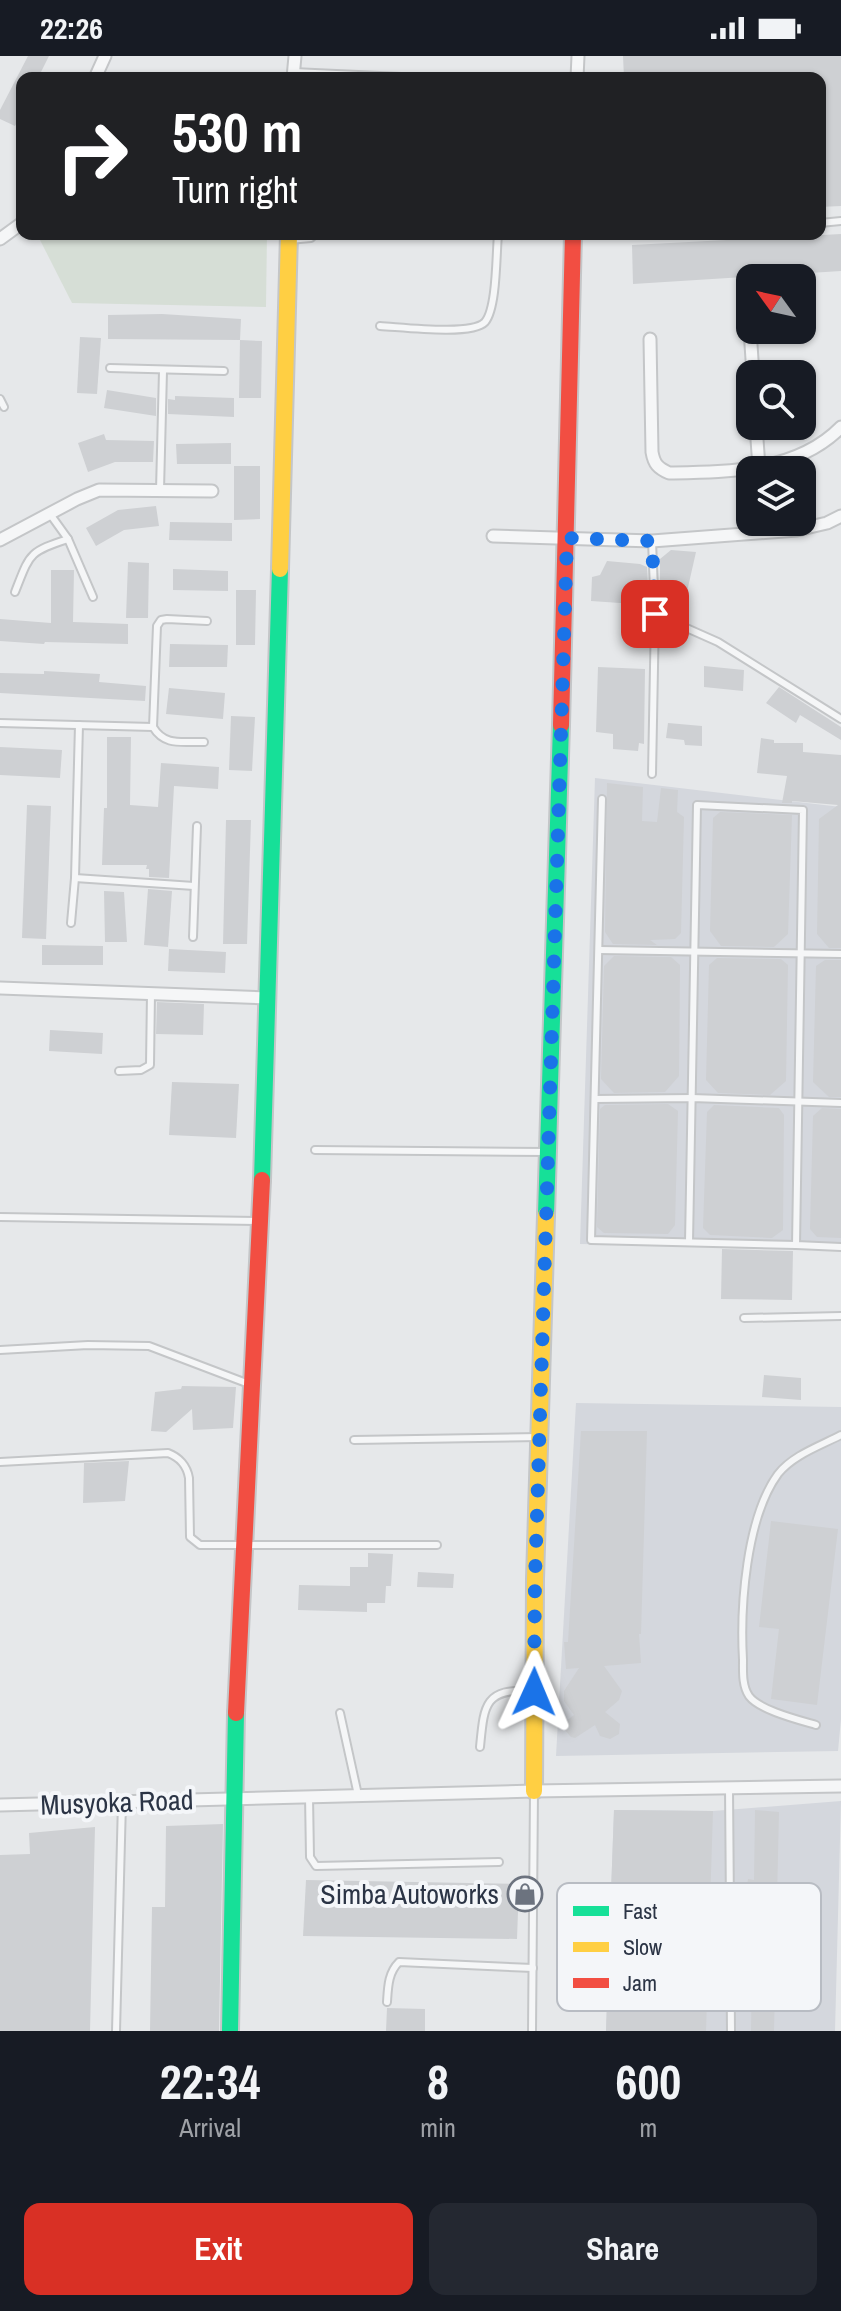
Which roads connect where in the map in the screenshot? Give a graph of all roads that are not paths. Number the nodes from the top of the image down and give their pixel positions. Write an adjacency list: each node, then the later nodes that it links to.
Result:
1 (289, 240): 45 (street)
2 (498, 240): 4 (lane)
3 (572, 240): 19 (street)
4 (380, 326)
5 (650, 339): 13 (street)
6 (110, 368): 7 (lane)
7 (163, 371): 8 (lane); 14 (lane)
8 (224, 371)
9 (0, 399): 10 (lane)
10 (4, 407)
11 (841, 427): 12 (street)
12 (789, 456)
13 (736, 470)
14 (160, 490): 15 (street); 16 (street)
15 (212, 491)
16 (50, 514): 20 (lane); 21 (street)
17 (841, 516): 22 (street)
18 (493, 536): 19 (street)
19 (567, 538): 22 (street); 52 (street)
20 (68, 539): 23 (lane); 24 (lane)
21 (0, 540)
22 (652, 541): 25 (lane)
23 (15, 592)
24 (93, 597)
25 (655, 614): 27 (lane); 32 (lane)
26 (207, 621): 30 (lane)
27 (841, 719)
28 (0, 723): 29 (lane)
29 (79, 725): 30 (lane); 35 (lane)
30 (153, 727): 31 (lane)
31 (204, 742)
32 (652, 774)
33 (602, 799): 39 (lane)
34 (197, 826): 36 (lane)
35 (75, 878): 36 (lane); 37 (lane)
36 (194, 886): 38 (lane)
37 (71, 923)
38 (193, 937)
39 (600, 950): 40 (lane); 48 (lane)
40 (694, 952): 41 (lane); 41 (lane); 47 (lane)
41 (801, 954): 42 (lane); 49 (lane)
42 (841, 954)
43 (0, 988): 44 (street)
44 (151, 993): 45 (street); 46 (lane)
45 (267, 998): 54 (street)
46 (119, 1071)
47 (692, 1098): 48 (lane); 49 (lane); 55 (lane)
48 (595, 1099): 55 (lane)
49 (798, 1102): 50 (lane); 56 (lane)
50 (841, 1103)
51 (315, 1150): 52 (lane)
52 (549, 1152): 63 (street)
53 (0, 1217): 54 (lane)
54 (261, 1221): 61 (street)
55 (689, 1242): 56 (lane)
56 (796, 1245): 57 (lane)
57 (841, 1247)
58 (841, 1316): 59 (lane)
59 (744, 1318)
60 (0, 1350): 61 (lane)
61 (252, 1386): 66 (street)
62 (841, 1435): 70 (lane)
63 (541, 1437): 64 (lane); 68 (street)
64 (354, 1440)
65 (0, 1462): 66 (lane)
66 (244, 1545): 67 (lane); 77 (street)
67 (437, 1545)
68 (534, 1692): 71 (lane); 74 (street)
69 (340, 1713): 75 (lane)
70 (816, 1725)
71 (480, 1747)
72 (841, 1786): 73 (street, Musyoka Road)
73 (729, 1788): 74 (street, Musyoka Road); 81 (lane)
74 (534, 1791): 75 (street, Musyoka Road); 82 (lane)
75 (358, 1795): 76 (street, Musyoka Road)
76 (309, 1796): 77 (street, Musyoka Road); 80 (lane)
77 (235, 1798): 78 (street, Musyoka Road); 86 (street)
78 (122, 1802): 79 (street, Musyoka Road); 85 (lane)
79 (0, 1805)
80 (499, 1862)
81 (730, 1883)
82 (533, 1968): 83 (lane); 87 (lane)
83 (387, 2002)
84 (731, 2011): 88 (lane)
85 (116, 2031)
86 (230, 2031)
87 (532, 2031)
88 (731, 2031)

